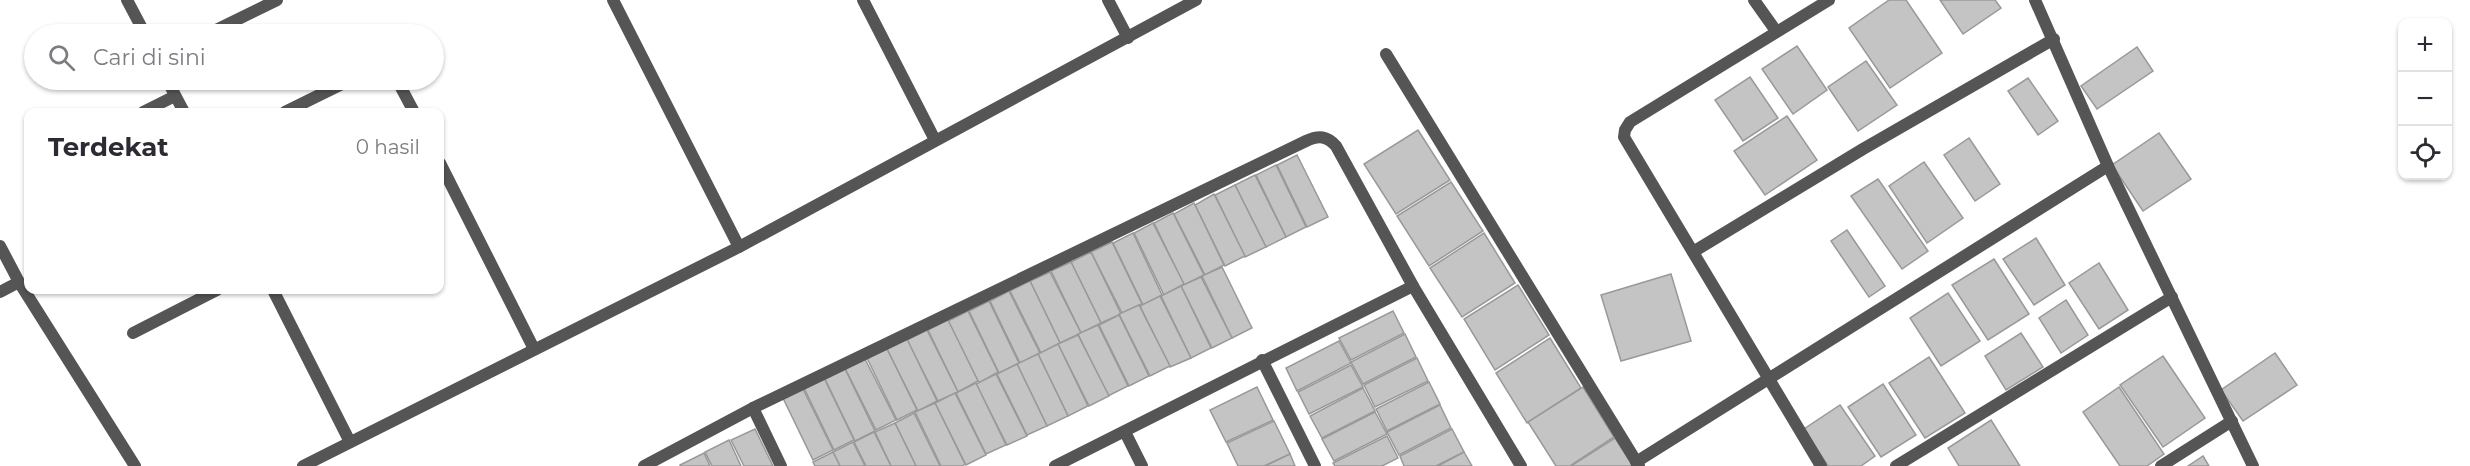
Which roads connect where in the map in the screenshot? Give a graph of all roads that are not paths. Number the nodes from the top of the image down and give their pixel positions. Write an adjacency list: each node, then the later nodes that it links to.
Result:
1 (127, 0): 10 (street)
2 (277, 0): 11 (street)
3 (613, 0): 28 (street)
4 (863, 0): 24 (street)
5 (1108, 0): 13 (street)
6 (1196, 0): 13 (street)
7 (1754, 0): 12 (street)
8 (1829, 0): 12 (street)
9 (2035, 0): 14 (street)
10 (140, 24)
11 (228, 24)
12 (1776, 31): 29 (street)
13 (1128, 38): 24 (street)
14 (2054, 39): 25 (street); 29 (street)
15 (1386, 54): 46 (street)
16 (173, 90): 19 (street)
17 (330, 90): 22 (street)
18 (402, 90): 23 (street)
19 (176, 96): 20 (street); 21 (street)
20 (151, 108)
21 (182, 108)
22 (293, 108)
23 (412, 108)
24 (935, 140): 28 (street)
25 (2108, 166): 37 (street); 41 (street)
26 (444, 171): 39 (street)
27 (0, 246): 30 (street)
28 (739, 247): 39 (street)
29 (1693, 252): 41 (street)
30 (19, 282): 32 (street); 33 (street)
31 (1413, 286): 40 (street); 42 (street); 54 (street)
32 (24, 290)
33 (0, 292)
34 (27, 294): 47 (street)
35 (209, 294): 38 (street)
36 (275, 294): 45 (street)
37 (2172, 297): 43 (street); 56 (street)
38 (133, 333)
39 (534, 349): 45 (street)
40 (1262, 360): 44 (street); 53 (street)
41 (1768, 378): 46 (street); 55 (street)
42 (753, 408): 49 (street); 50 (street)
43 (2232, 421): 57 (street); 58 (street)
44 (1125, 432): 51 (street); 52 (street)
45 (350, 442): 48 (street)
46 (1638, 464)
47 (135, 466)
48 (303, 466)
49 (644, 466)
50 (781, 466)
51 (1055, 466)
52 (1142, 466)
53 (1315, 466)
54 (1521, 466)
55 (1821, 466)
56 (1896, 466)
57 (2161, 466)
58 (2253, 466)

